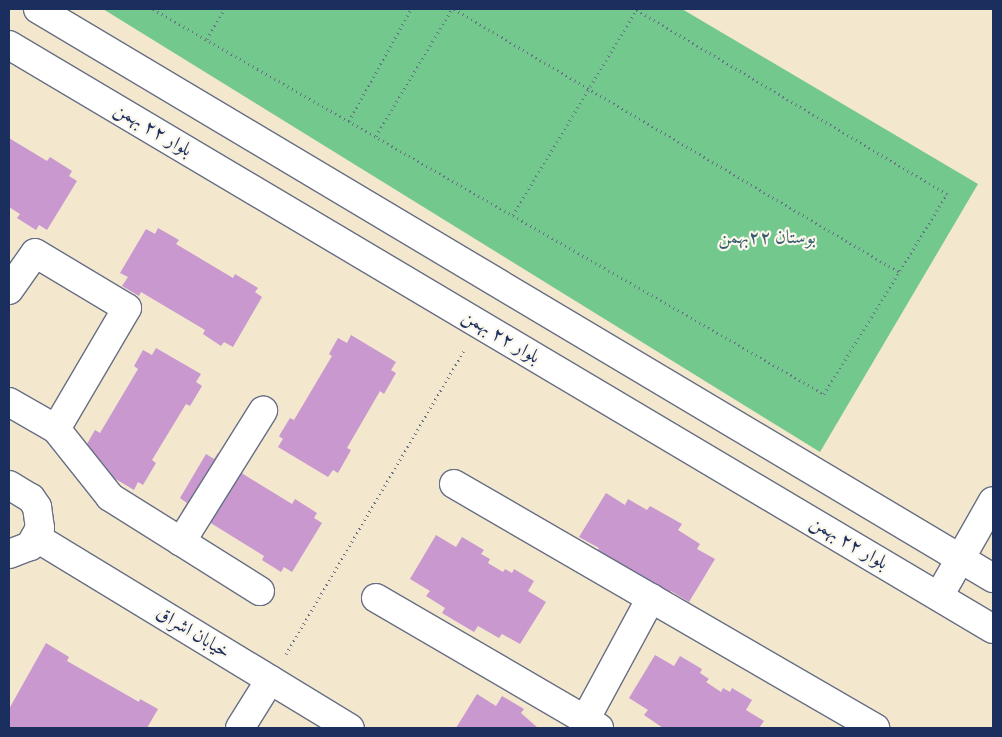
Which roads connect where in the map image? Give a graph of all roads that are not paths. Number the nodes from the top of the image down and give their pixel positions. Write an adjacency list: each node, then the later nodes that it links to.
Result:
1 (38, 9): 13 (street)
2 (9, 45): 16 (street, بلوار ۲۲ بهمن)
3 (9, 290): 6 (street)
4 (12, 411): 6 (street)
5 (263, 411): 11 (street)
6 (56, 429): 11 (street)
7 (454, 484): 18 (street)
8 (9, 485): 10 (street)
9 (993, 501): 13 (street)
10 (36, 538): 12 (street); 20 (street, خیابان اشراق)
11 (181, 542): 15 (street)
12 (9, 554)
13 (960, 558): 14 (street); 16 (street)
14 (993, 578)
15 (260, 592)
16 (939, 596): 19 (street, بلوار ۲۲ بهمن)
17 (376, 598): 21 (street)
18 (651, 598): 21 (street); 24 (street)
19 (993, 629)
20 (270, 680): 22 (street); 23 (street, خیابان اشراق)
21 (592, 724)
22 (240, 728)
23 (350, 728)
24 (875, 728)

